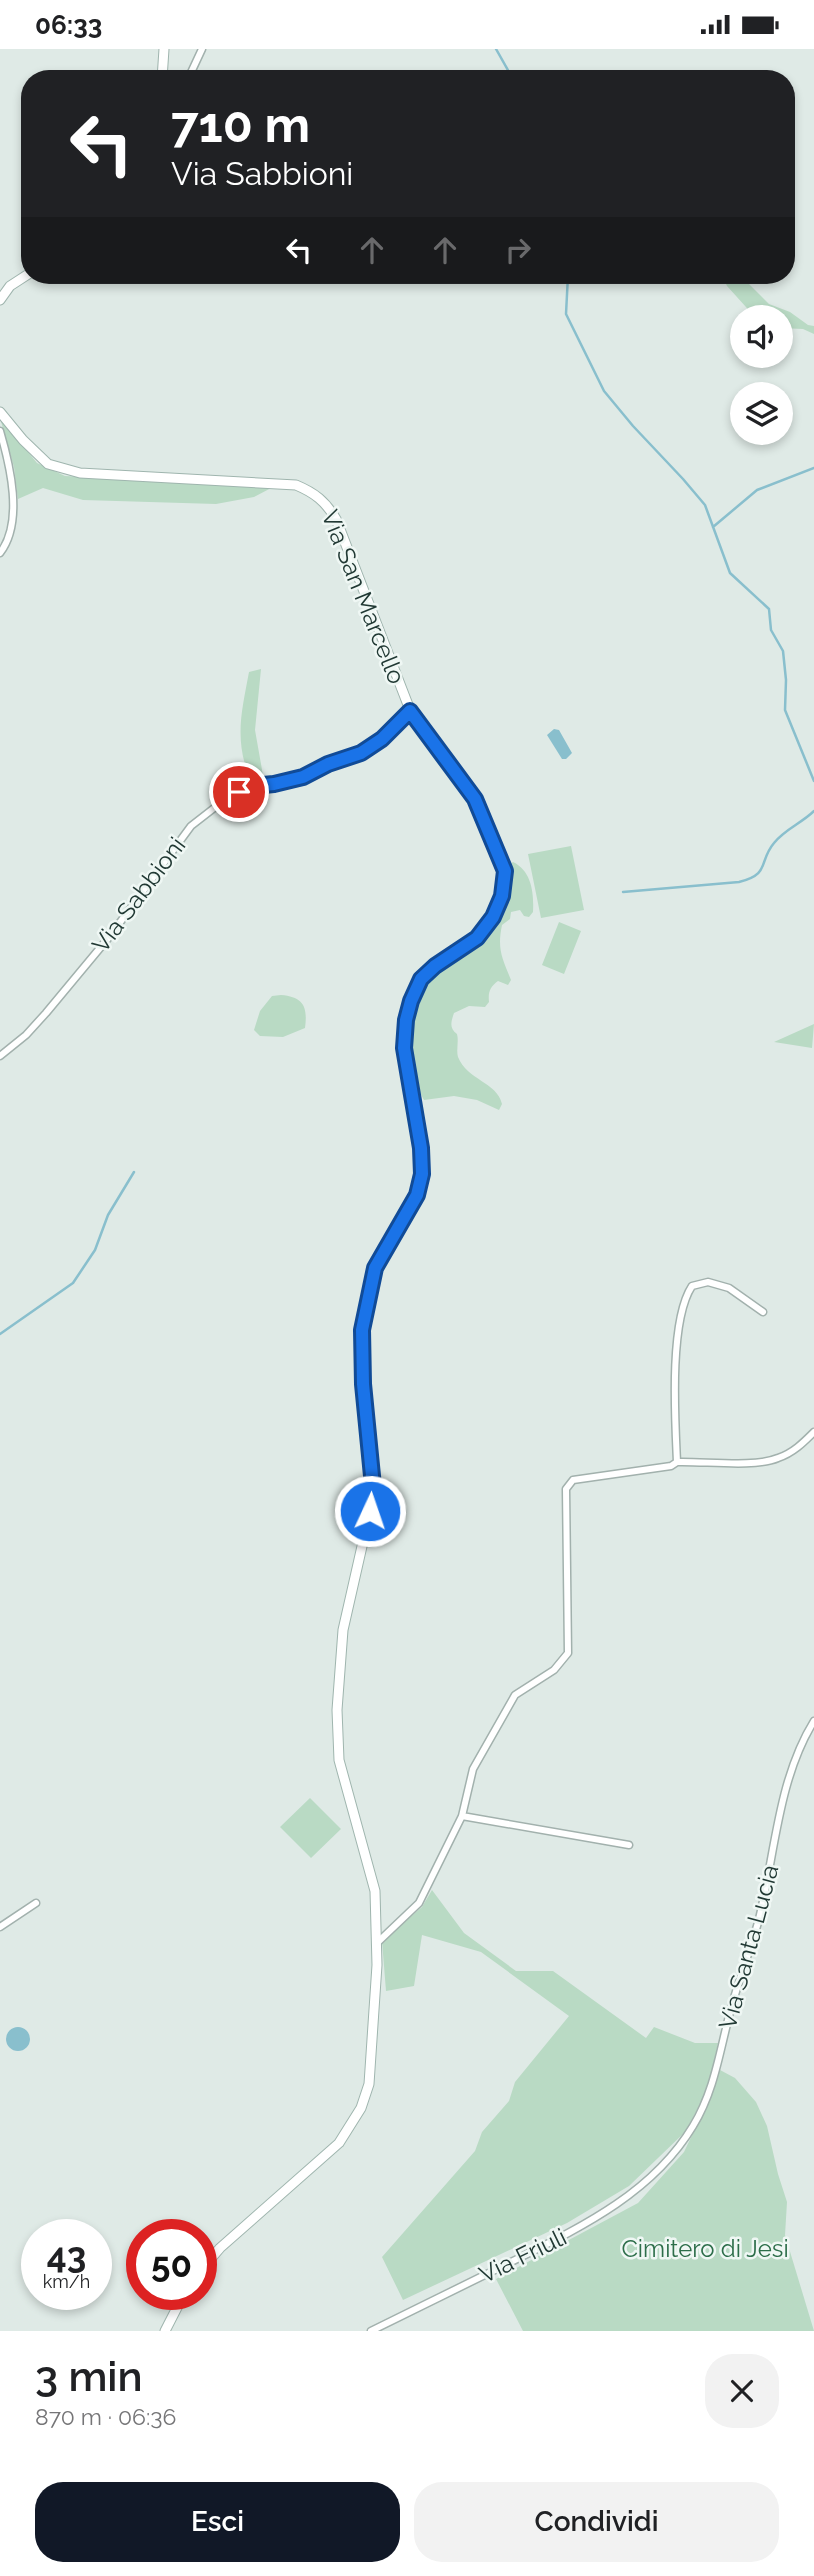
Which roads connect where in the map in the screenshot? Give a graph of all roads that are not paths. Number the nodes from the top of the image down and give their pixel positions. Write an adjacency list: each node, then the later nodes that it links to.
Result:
1 (164, 49): 3 (main road)
2 (202, 49): 4 (street)
3 (163, 70)
4 (192, 70)
5 (21, 278): 6 (main road)
6 (1, 296)
7 (0, 412): 10 (main road, Via San Marcello)
8 (0, 431): 9 (street)
9 (0, 553)
10 (410, 711): 11 (street, Via Sabbioni); 20 (main road, Via San Marcello)
11 (0, 1056)
12 (763, 1312): 14 (street)
13 (814, 1432): 14 (street)
14 (677, 1462): 16 (street)
15 (814, 1721): 21 (street, Via Santa Lucia)
16 (462, 1816): 17 (street); 20 (street)
17 (629, 1845)
18 (36, 1903): 19 (street)
19 (0, 1927)
20 (378, 1941): 22 (main road, Via San Marcello)
21 (664, 2164): 25 (street, Via Friuli)
22 (217, 2251)
23 (176, 2310): 24 (main road)
24 (165, 2331)
25 (372, 2331)

